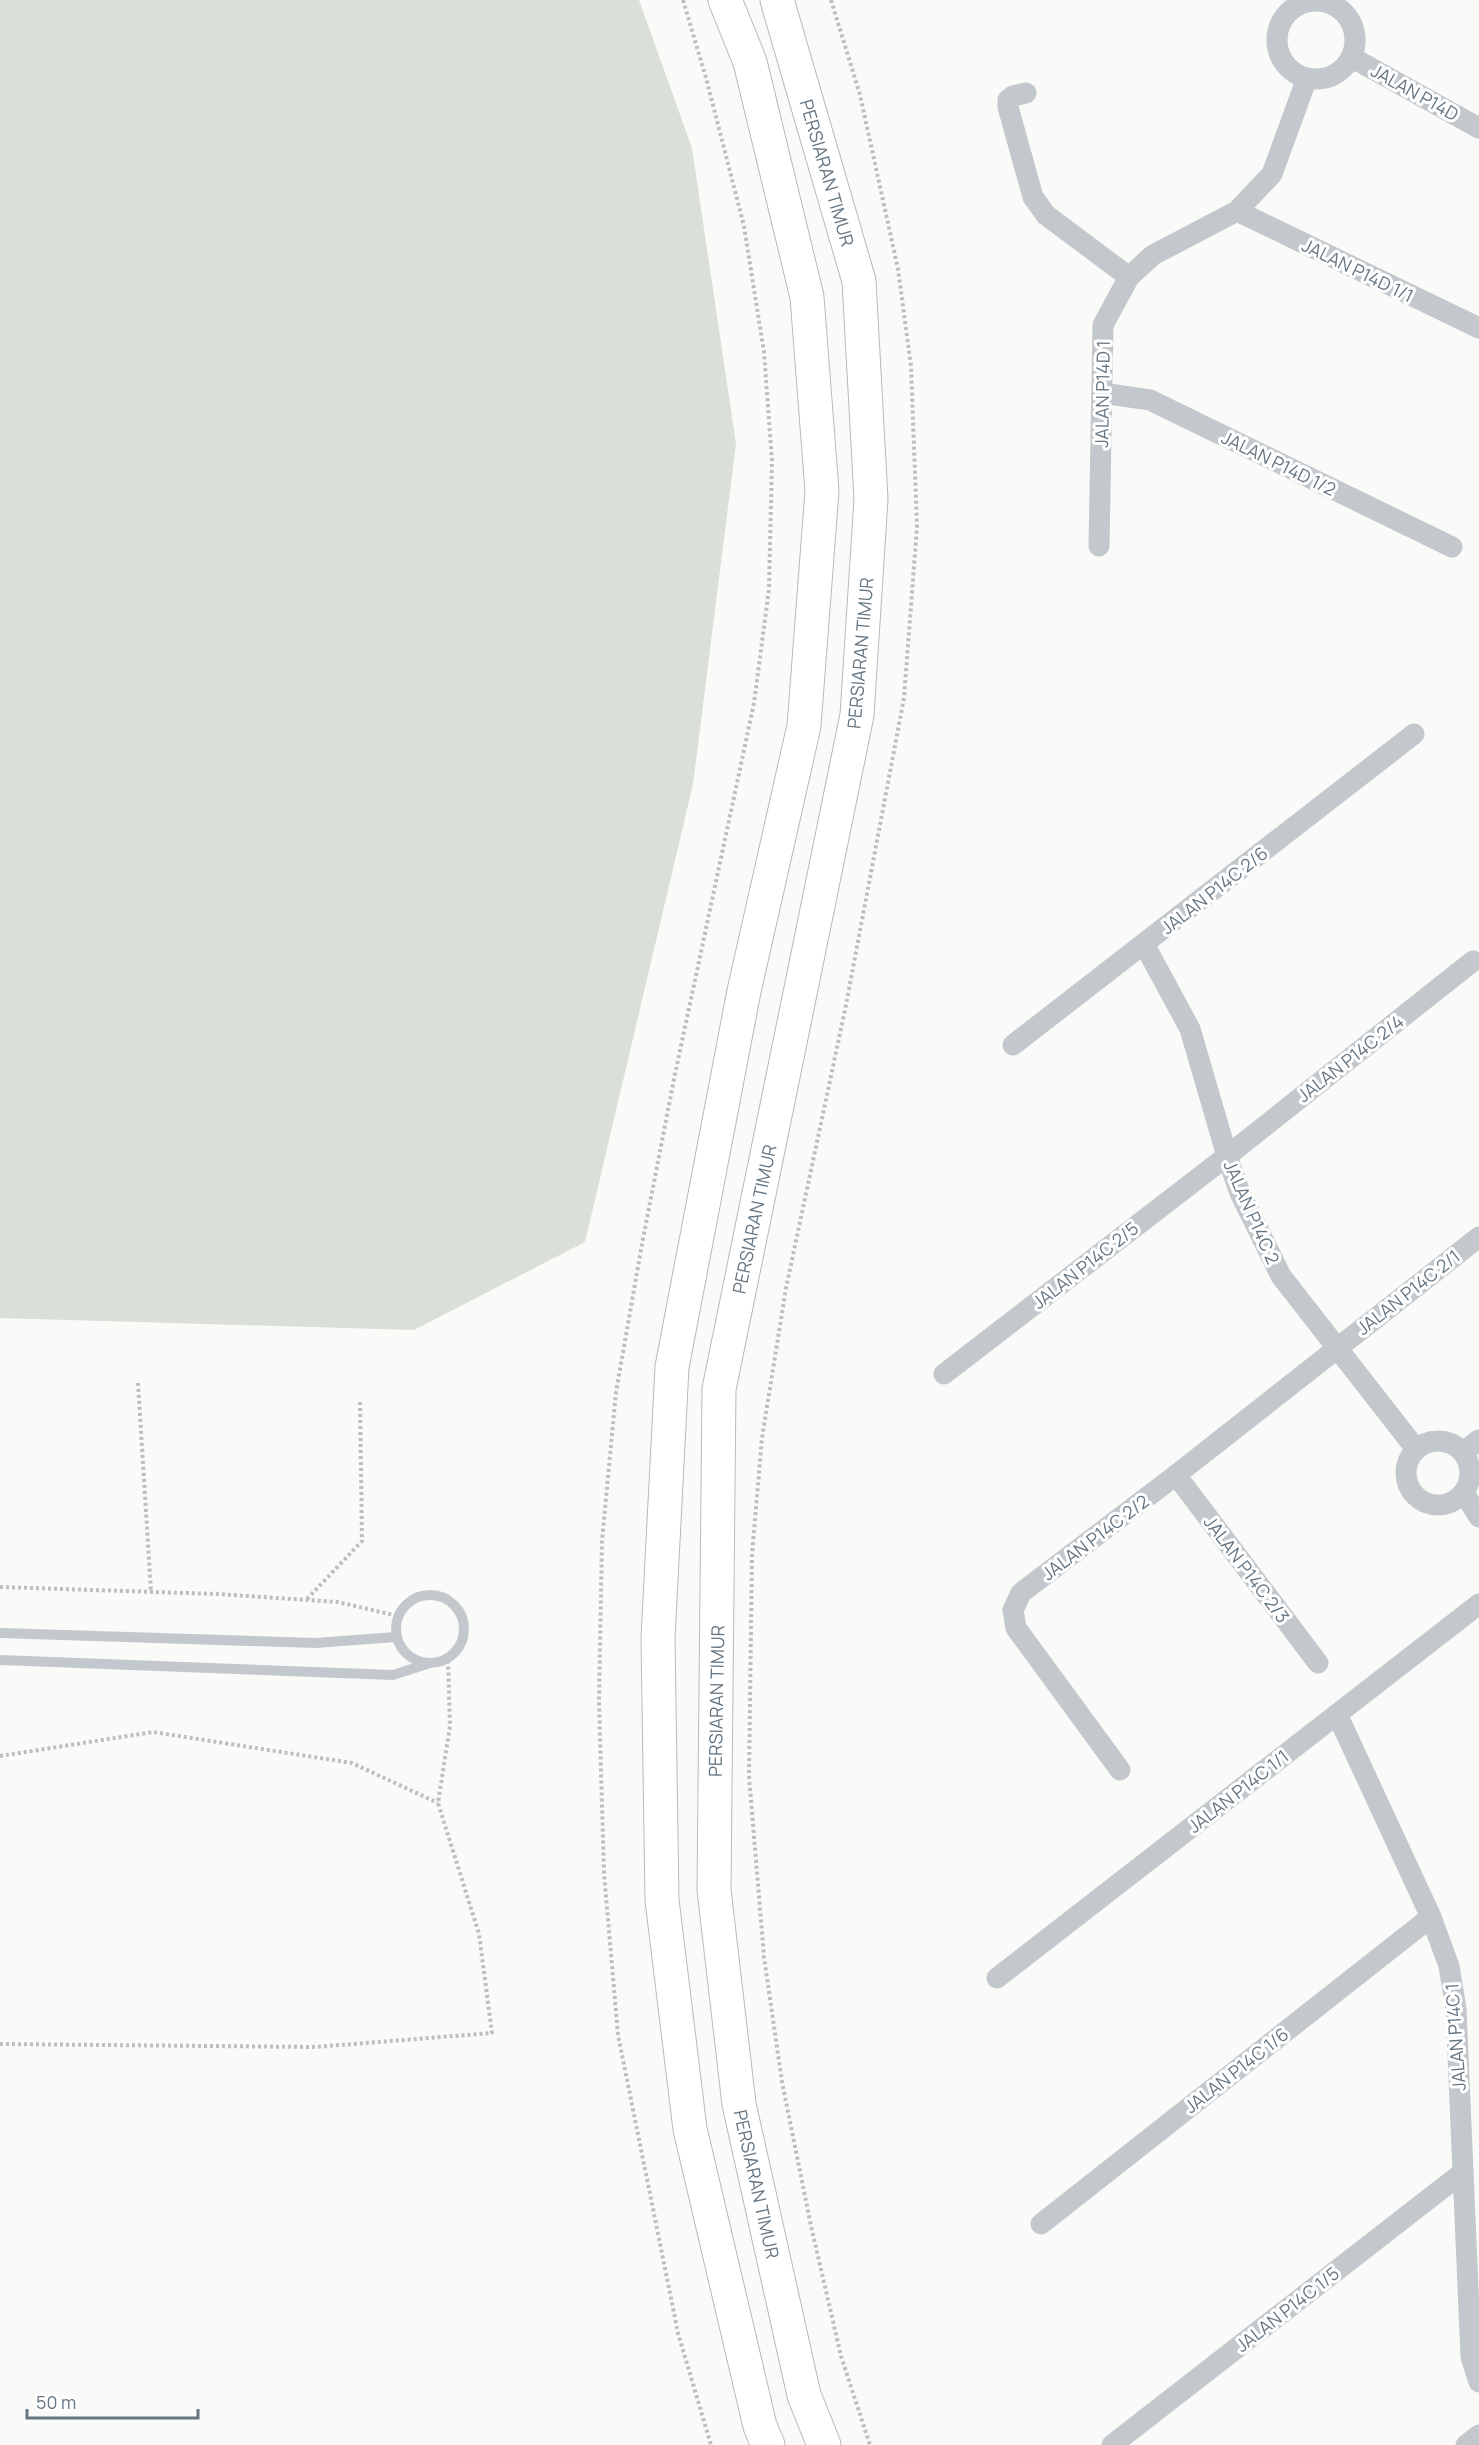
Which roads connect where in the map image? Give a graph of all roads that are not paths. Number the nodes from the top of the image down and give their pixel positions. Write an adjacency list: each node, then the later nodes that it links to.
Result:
1 (725, 0): 41 (main road)
2 (777, 0): 42 (main road, PERSIARAN TIMUR)
3 (1289, 5): 4 (street); 5 (street)
4 (1352, 57): 5 (street); 7 (street, JALAN P14D)
5 (1307, 78): 8 (street, JALAN P14D 1)
6 (1026, 93): 9 (street)
7 (1479, 128)
8 (1236, 211): 9 (street, JALAN P14D 1); 10 (street, JALAN P14D 1/1)
9 (1129, 277): 11 (street, JALAN P14D 1)
10 (1479, 328)
11 (1102, 393): 12 (street, JALAN P14D 1); 13 (street, JALAN P14D 1/2)
12 (1099, 546)
13 (1452, 547)
14 (1414, 734): 15 (street, JALAN P14C 2/6)
15 (1144, 944): 17 (street, JALAN P14C 2/6); 18 (street, JALAN P14C 2)
16 (1473, 961): 18 (street, JALAN P14C 2/4)
17 (1013, 1045)
18 (1227, 1156): 20 (street, JALAN P14C 2); 21 (street, JALAN P14C 2/5)
19 (1479, 1237): 20 (street, JALAN P14C 2/1)
20 (1337, 1347): 23 (street, JALAN P14C 2); 24 (street, JALAN P14C 2/2)
21 (944, 1374)
22 (1471, 1446): 23 (street); 25 (street)
23 (1416, 1449): 25 (street)
24 (1176, 1475): 31 (street, JALAN P14C 2/3); 34 (street, JALAN P14C 2/2)
25 (1464, 1493): 26 (street)
26 (1479, 1517)
27 (1479, 1604): 33 (street, JALAN P14C 1/1)
28 (0, 1633): 29 (lane)
29 (396, 1637): 32 (lane); 32 (lane)
30 (0, 1660): 32 (lane)
31 (1318, 1663)
32 (427, 1664)
33 (1337, 1714): 35 (street, JALAN P14C 1); 36 (street, JALAN P14C 1/1)
34 (1120, 1770)
35 (1431, 1917): 37 (street, JALAN P14C 1); 38 (street, JALAN P14C 1/6)
36 (997, 1978)
37 (1462, 2173): 39 (street, JALAN P14C 1); 43 (street, JALAN P14C 1/5)
38 (1041, 2224)
39 (1479, 2382)
40 (1479, 2435): 44 (street)
41 (768, 2445)
42 (824, 2445)
43 (1112, 2445)
44 (1466, 2445)

